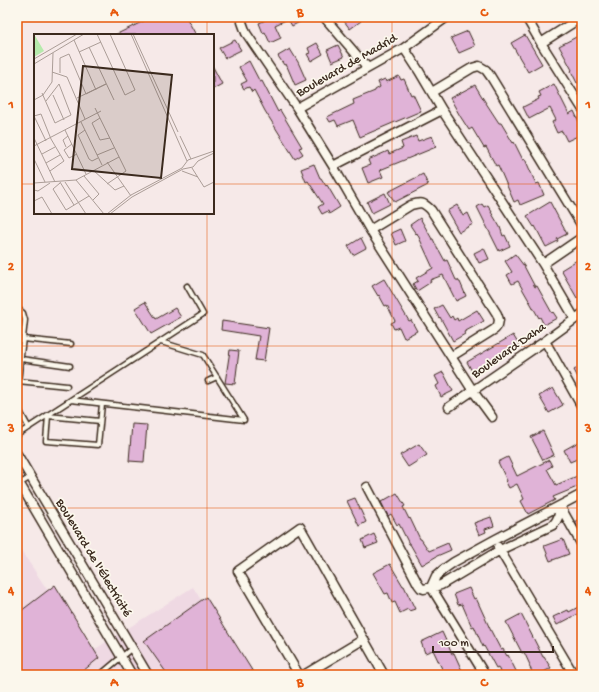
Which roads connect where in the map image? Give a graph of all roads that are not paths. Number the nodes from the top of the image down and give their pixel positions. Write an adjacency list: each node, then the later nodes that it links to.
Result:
1 (243, 17): 11 (street)
2 (324, 17): 8 (street)
3 (447, 17): 7 (street, Boulevard de Madrid)
4 (526, 17): 6 (street)
5 (582, 17): 6 (street)
6 (541, 43): 10 (street)
7 (404, 48): 8 (street, Boulevard de Madrid); 9 (street)
8 (368, 68): 11 (street, Boulevard de Madrid)
9 (432, 92): 13 (street); 15 (street)
10 (579, 98): 12 (street)
11 (297, 108): 14 (street)
12 (582, 108)
13 (442, 110): 14 (street); 18 (street)
14 (333, 166): 16 (street)
15 (582, 226)
16 (370, 230): 26 (street); 26 (street)
17 (582, 236): 18 (street)
18 (543, 264): 21 (street)
19 (186, 286): 24 (lane)
20 (17, 308): 22 (lane)
21 (579, 316): 23 (street, Boulevard Daha)
22 (23, 339): 25 (lane); 27 (lane)
23 (545, 341): 34 (street, Boulevard Daha); 39 (street)
24 (161, 342): 29 (lane); 35 (lane)
25 (70, 344)
26 (452, 356): 34 (street)
27 (21, 360): 28 (lane); 30 (lane)
28 (70, 366)
29 (217, 377): 31 (lane); 37 (lane)
30 (18, 381): 32 (lane); 33 (lane)
31 (208, 381)
32 (67, 386)
33 (17, 391)
34 (473, 391): 38 (street, Boulevard Daha); 41 (street)
35 (71, 400): 37 (lane); 40 (lane)
36 (17, 404): 43 (lane)
37 (102, 404): 42 (lane)
38 (450, 407)
39 (582, 407)
40 (48, 416): 42 (lane); 42 (lane); 43 (lane)
41 (492, 417)
42 (100, 421)
43 (29, 428): 44 (lane)
44 (17, 435)
45 (17, 454): 46 (street, Boulevard de l'Électricité)
46 (31, 477): 47 (lane); 56 (street, Boulevard de l'Électricité)
47 (18, 483): 57 (street, Boulevard de l'Électricité)
48 (367, 487): 54 (street)
49 (582, 494): 50 (street)
50 (560, 506): 51 (street); 52 (street); 53 (street)
51 (494, 540): 53 (street); 54 (street)
52 (582, 545)
53 (500, 550): 54 (street); 65 (street)
54 (431, 587): 64 (street)
55 (364, 639): 61 (street); 62 (street); 63 (street)
56 (133, 648): 57 (lane); 60 (street, Boulevard de l'Électricité)
57 (122, 656): 58 (lane); 59 (street, Boulevard de l'Électricité)
58 (100, 675)
59 (132, 675)
60 (148, 675)
61 (299, 675)
62 (304, 675)
63 (384, 675)
64 (484, 675)
65 (574, 675)

